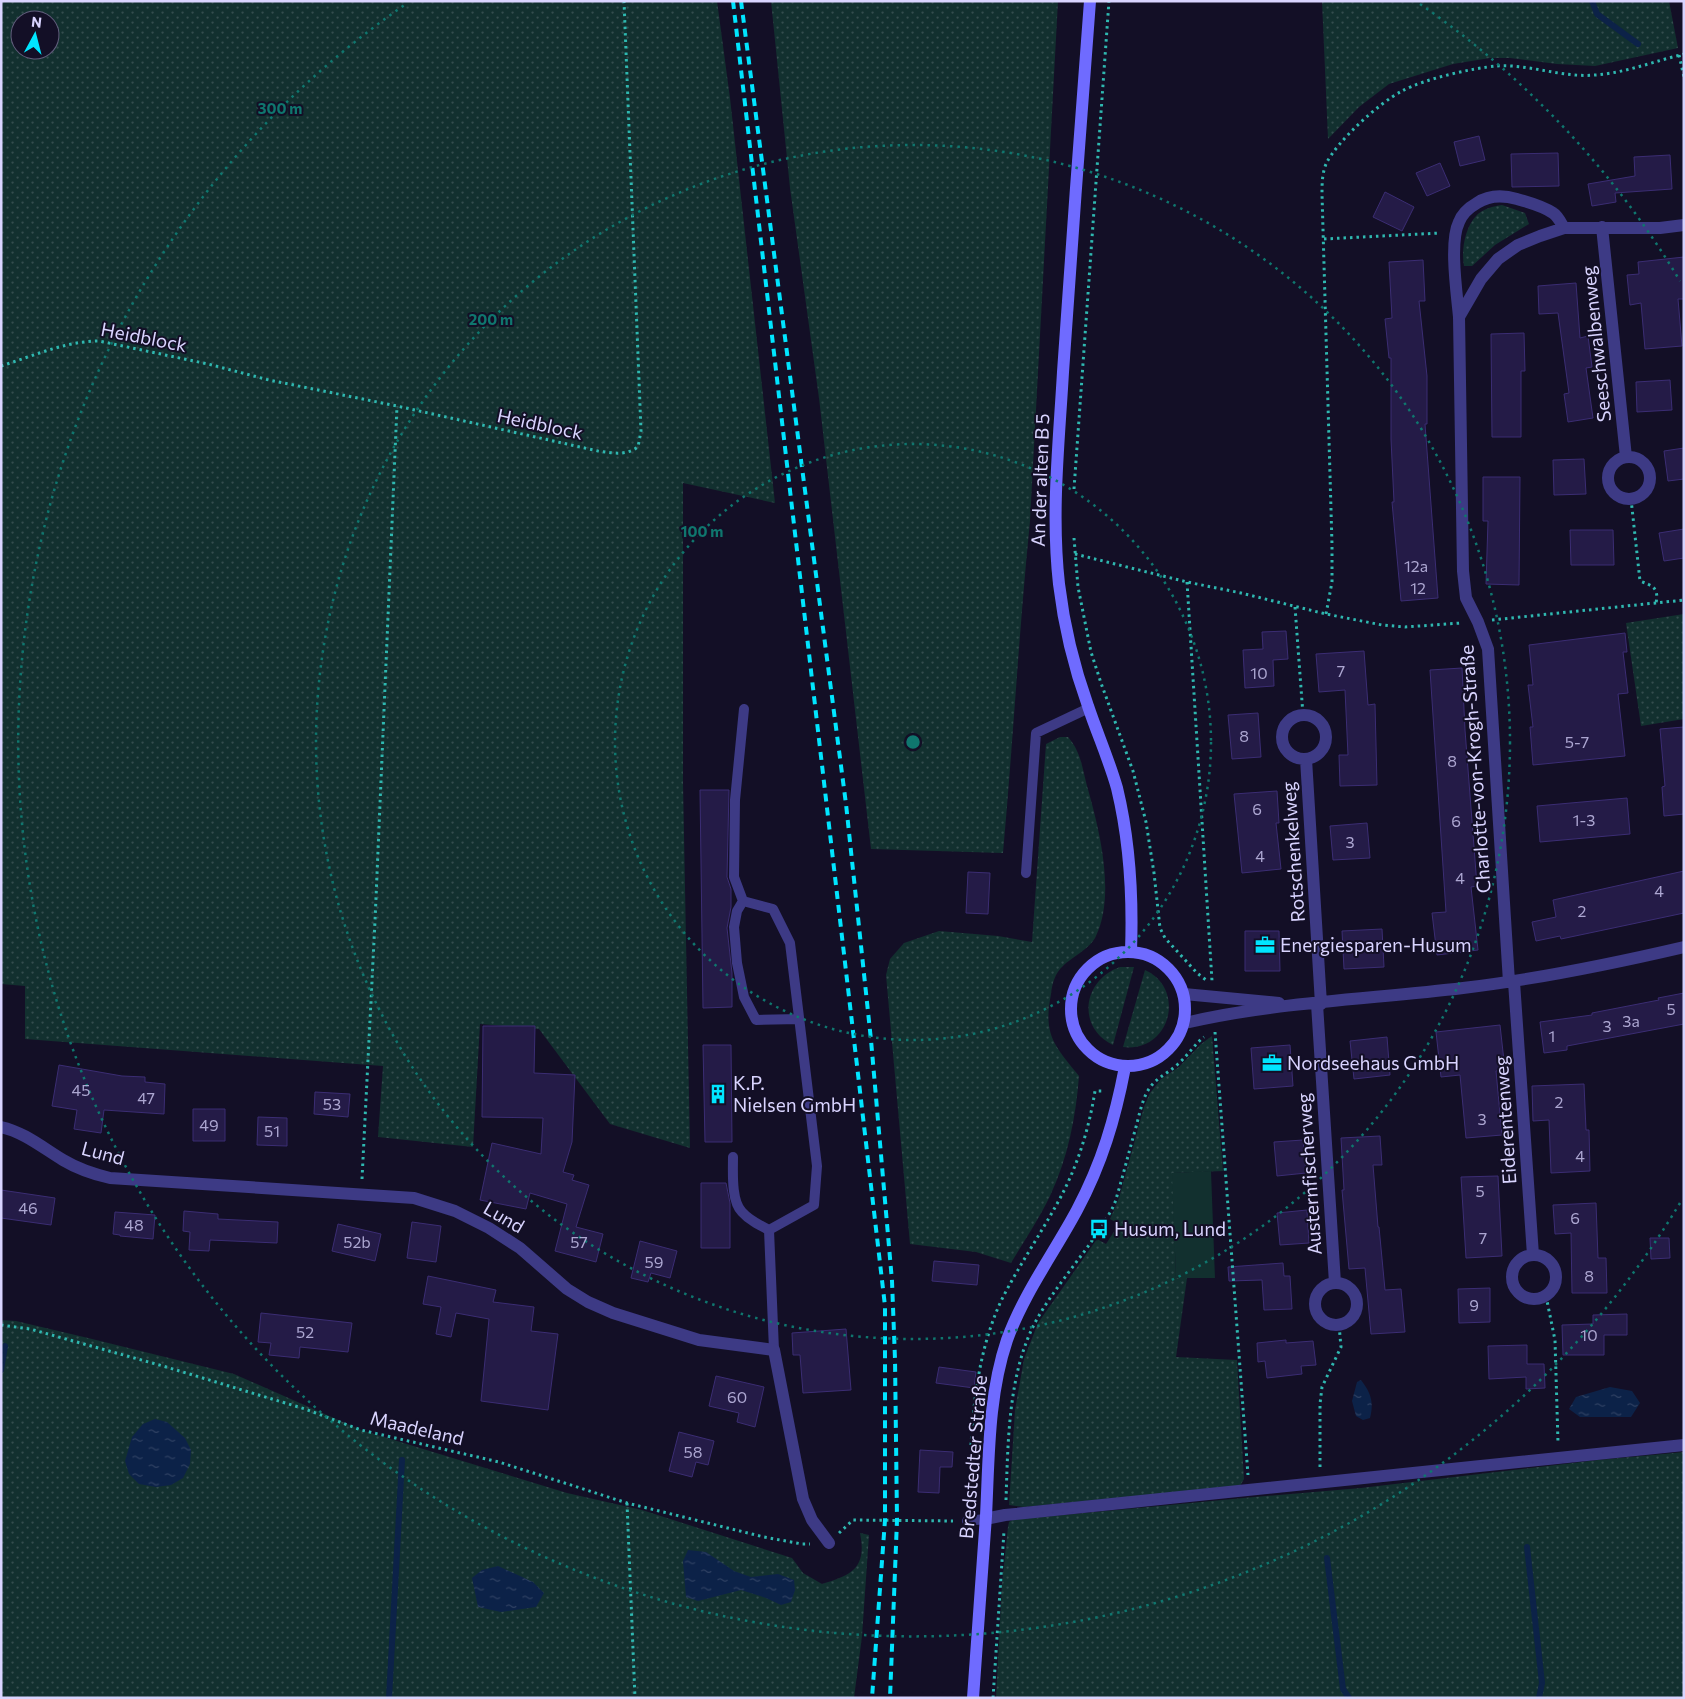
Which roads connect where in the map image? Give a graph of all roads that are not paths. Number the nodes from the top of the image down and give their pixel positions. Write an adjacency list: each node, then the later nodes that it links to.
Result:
1 (1090, 1): 8 (main road, An der alten B 5)
2 (1684, 225): 3 (street)
3 (1602, 227): 4 (street); 6 (street, Seeschwalbenweg)
4 (1564, 228): 5 (street); 5 (street, Charlotte-von-Krogh-Straße)
5 (1458, 317): 14 (street, Charlotte-von-Krogh-Straße)
6 (1626, 457): 6 (street)
7 (744, 708): 11 (lane)
8 (1089, 708): 10 (lane); 13 (main road, An der alten B 5)
9 (1306, 759): 9 (street, Rotschenkelweg); 16 (street, Rotschenkelweg)
10 (1026, 873)
11 (743, 901): 18 (lane); 18 (lane)
12 (1684, 947): 14 (street)
13 (1132, 951): 15 (main road); 20 (main road)
14 (1511, 982): 16 (street); 24 (street, Eiderentenweg)
15 (1184, 994): 17 (street); 19 (main road)
16 (1319, 1004): 17 (street); 25 (street, Austernfischerweg)
17 (1302, 1005): 19 (street)
18 (799, 1019): 23 (lane)
19 (1184, 1023): 20 (main road)
20 (1125, 1067): 28 (main road, Bredstedter Straße)
21 (1, 1127): 26 (street, Lund)
22 (733, 1157): 23 (lane)
23 (769, 1230): 26 (lane)
24 (1533, 1255): 24 (street)
25 (1334, 1283): 25 (street)
26 (774, 1350): 30 (street)
27 (1684, 1445): 28 (street)
28 (985, 1519): 29 (lane); 31 (main road, Bredstedter Straße)
29 (967, 1521)
30 (829, 1544)
31 (973, 1698)

